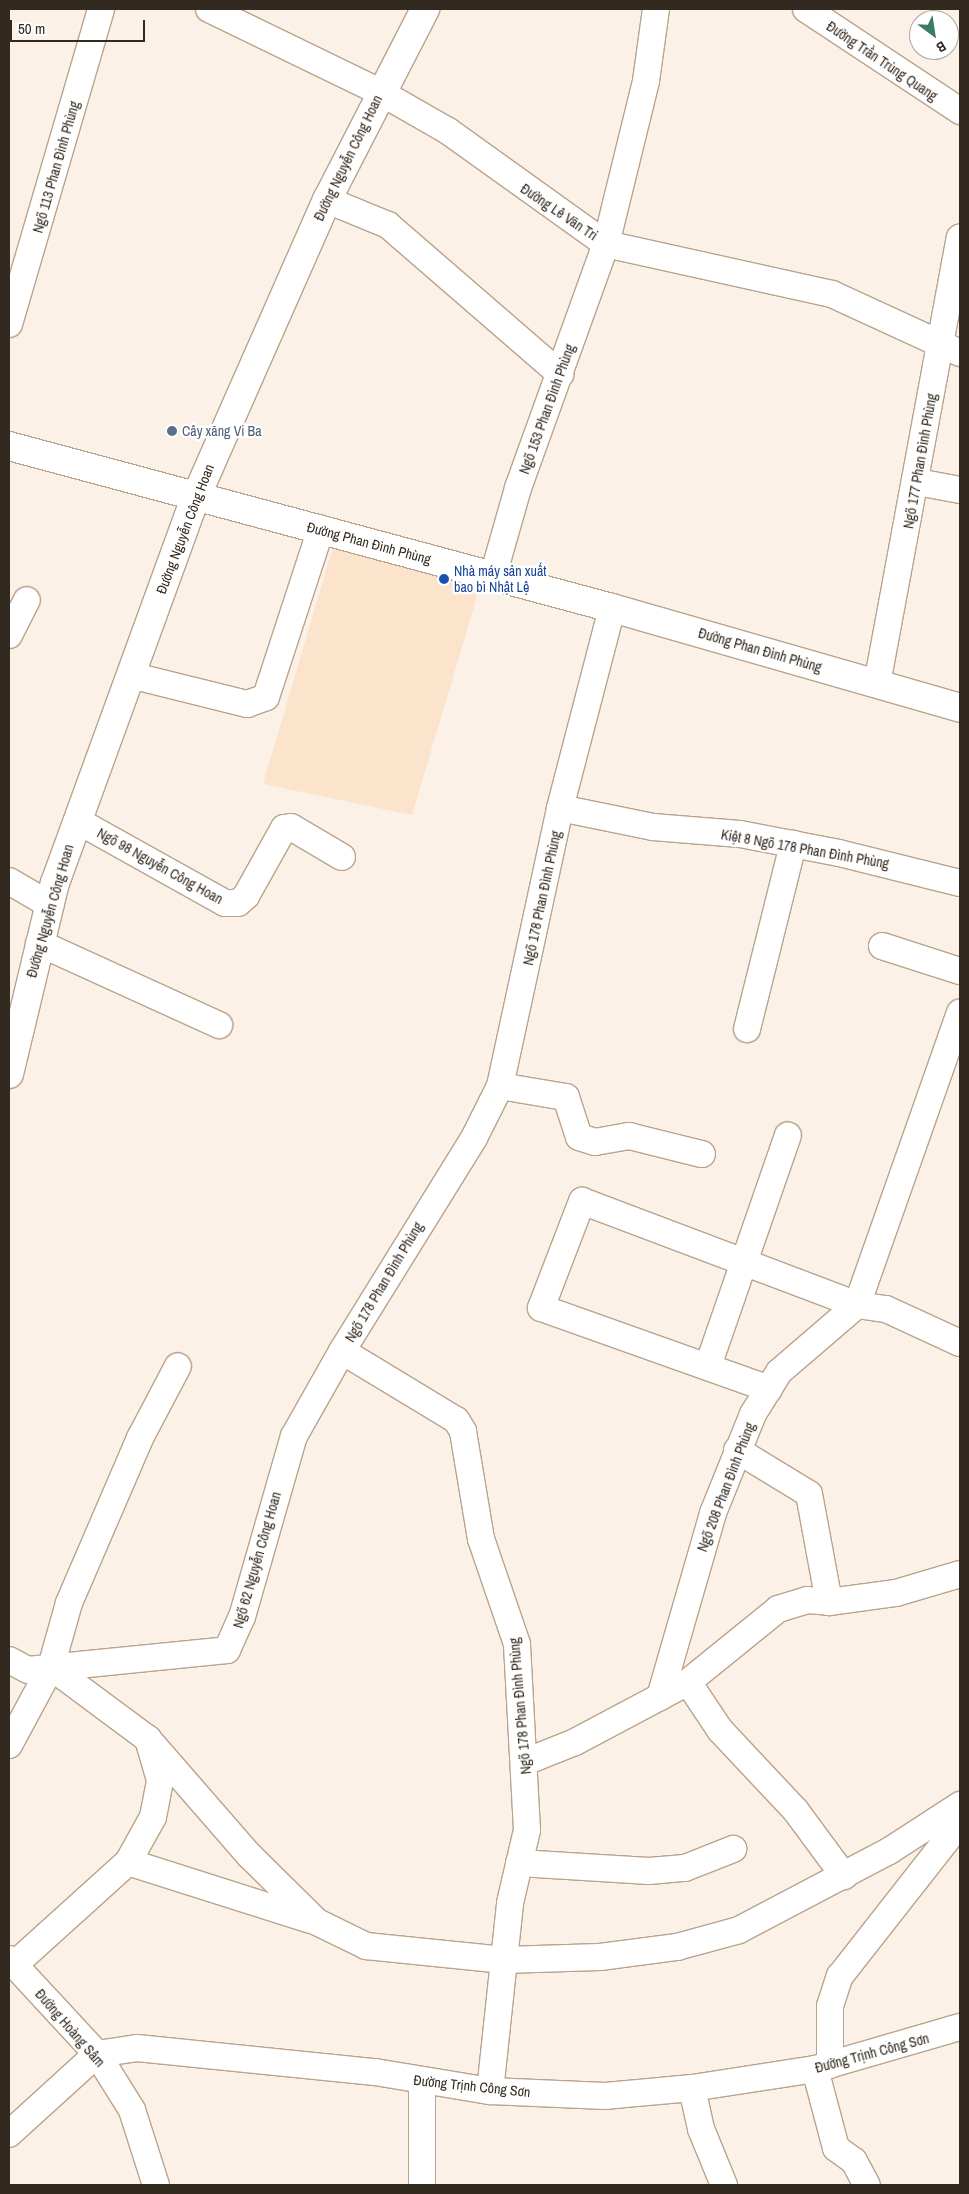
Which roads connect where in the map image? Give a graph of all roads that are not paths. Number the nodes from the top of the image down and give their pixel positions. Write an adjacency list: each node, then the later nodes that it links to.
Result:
1 (101, 9): 11 (street, Ngõ 113 Phan Đình Phùng)
2 (209, 9): 6 (street, Đường Lê Văn Tri)
3 (425, 9): 6 (main road, Đường Nguyễn Công Hoan)
4 (656, 9): 10 (street, Ngõ 153 Phan Đình Phùng)
5 (806, 9): 7 (street, Đường Trần Trùng Quang)
6 (380, 92): 8 (main road, Đường Nguyễn Công Hoan); 10 (street, Đường Lê Văn Tri)
7 (960, 111)
8 (327, 200): 13 (street); 17 (main road, Đường Nguyễn Công Hoan)
9 (960, 238): 12 (street, Ngõ 177 Phan Đình Phùng)
10 (606, 244): 12 (street, Đường Lê Văn Tri); 13 (street, Ngõ 153 Phan Đình Phùng)
11 (9, 324)
12 (949, 349): 15 (street, Ngõ 177 Phan Đình Phùng)
13 (560, 374): 19 (street, Ngõ 153 Phan Đình Phùng)
14 (9, 446): 17 (main road, Đường Phan Đình Phùng)
15 (917, 482): 16 (street); 24 (street, Ngõ 177 Phan Đình Phùng)
16 (960, 490)
17 (195, 499): 18 (main road, Đường Phan Đình Phùng); 23 (main road, Đường Nguyễn Công Hoan)
18 (322, 529): 19 (main road, Đường Phan Đình Phùng); 23 (street)
19 (493, 576): 21 (main road, Đường Phan Đình Phùng)
20 (27, 600): 22 (street)
21 (612, 608): 24 (main road, Đường Phan Đình Phùng); 26 (street, Ngõ 178 Phan Đình Phùng)
22 (9, 635)
23 (130, 676): 27 (main road, Đường Nguyễn Công Hoan)
24 (877, 684): 25 (main road, Đường Phan Đình Phùng)
25 (960, 708)
26 (560, 808): 28 (street, Kiệt 8 Ngõ 178 Phan Đình Phùng); 40 (street, Ngõ 178 Phan Đình Phùng)
27 (78, 821): 29 (street, Ngõ 98 Nguyễn Công Hoan); 32 (main road, Đường Nguyễn Công Hoan)
28 (793, 844): 31 (street, Kiệt 8 Ngõ 178 Phan Đình Phùng); 38 (street)
29 (342, 857)
30 (9, 882): 32 (street)
31 (960, 883)
32 (50, 904): 33 (main road, Đường Nguyễn Công Hoan)
33 (39, 943): 37 (street); 39 (main road, Đường Nguyễn Công Hoan)
34 (882, 946): 35 (street)
35 (960, 971)
36 (960, 1013): 44 (street)
37 (219, 1025)
38 (747, 1029)
39 (9, 1074)
40 (500, 1086): 42 (street); 46 (street, Ngõ 178 Phan Đình Phùng)
41 (788, 1135): 43 (street)
42 (702, 1154)
43 (745, 1263): 44 (street); 48 (street); 48 (street)
44 (858, 1305): 45 (street); 49 (street, Ngõ 208 Phan Đình Phùng)
45 (960, 1342)
46 (342, 1351): 54 (street, Ngõ 62 Nguyễn Công Hoan); 59 (street, Ngõ 178 Phan Đình Phùng)
47 (178, 1366): 54 (street)
48 (708, 1366): 49 (street)
49 (769, 1389): 50 (street, Ngõ 208 Phan Đình Phùng)
50 (737, 1450): 52 (street); 56 (street, Ngõ 208 Phan Đình Phùng)
51 (960, 1574): 52 (street)
52 (829, 1602): 55 (street)
53 (9, 1660): 54 (street, Ngõ 62 Nguyễn Công Hoan)
54 (51, 1667): 57 (street); 58 (street)
55 (688, 1682): 56 (street); 65 (street)
56 (660, 1697): 59 (street)
57 (148, 1739): 63 (street); 66 (street)
58 (9, 1745)
59 (525, 1762): 64 (street, Ngõ 178 Phan Đình Phùng)
60 (960, 1805): 65 (street)
61 (960, 1823): 71 (street)
62 (733, 1849): 64 (street)
63 (128, 1862): 66 (street); 68 (street)
64 (519, 1863): 67 (street, Ngõ 178 Phan Đình Phùng)
65 (844, 1876): 67 (street)
66 (317, 1922): 67 (street)
67 (504, 1960): 74 (street, Ngõ 178 Phan Đình Phùng)
68 (12, 1962): 70 (street, Đường Hoàng Sâm)
69 (960, 2027): 71 (street, Đường Trịnh Công Sơn)
70 (97, 2054): 72 (street, Đường Trịnh Công Sơn); 75 (street); 76 (street, Đường Hoàng Sâm)
71 (823, 2067): 73 (street, Đường Trịnh Công Sơn); 79 (street)
72 (422, 2083): 74 (street, Đường Trịnh Công Sơn); 77 (street)
73 (692, 2088): 74 (street, Đường Trịnh Công Sơn); 78 (street)
74 (490, 2091)
75 (9, 2134)
76 (156, 2185)
77 (422, 2185)
78 (724, 2185)
79 (867, 2185)

